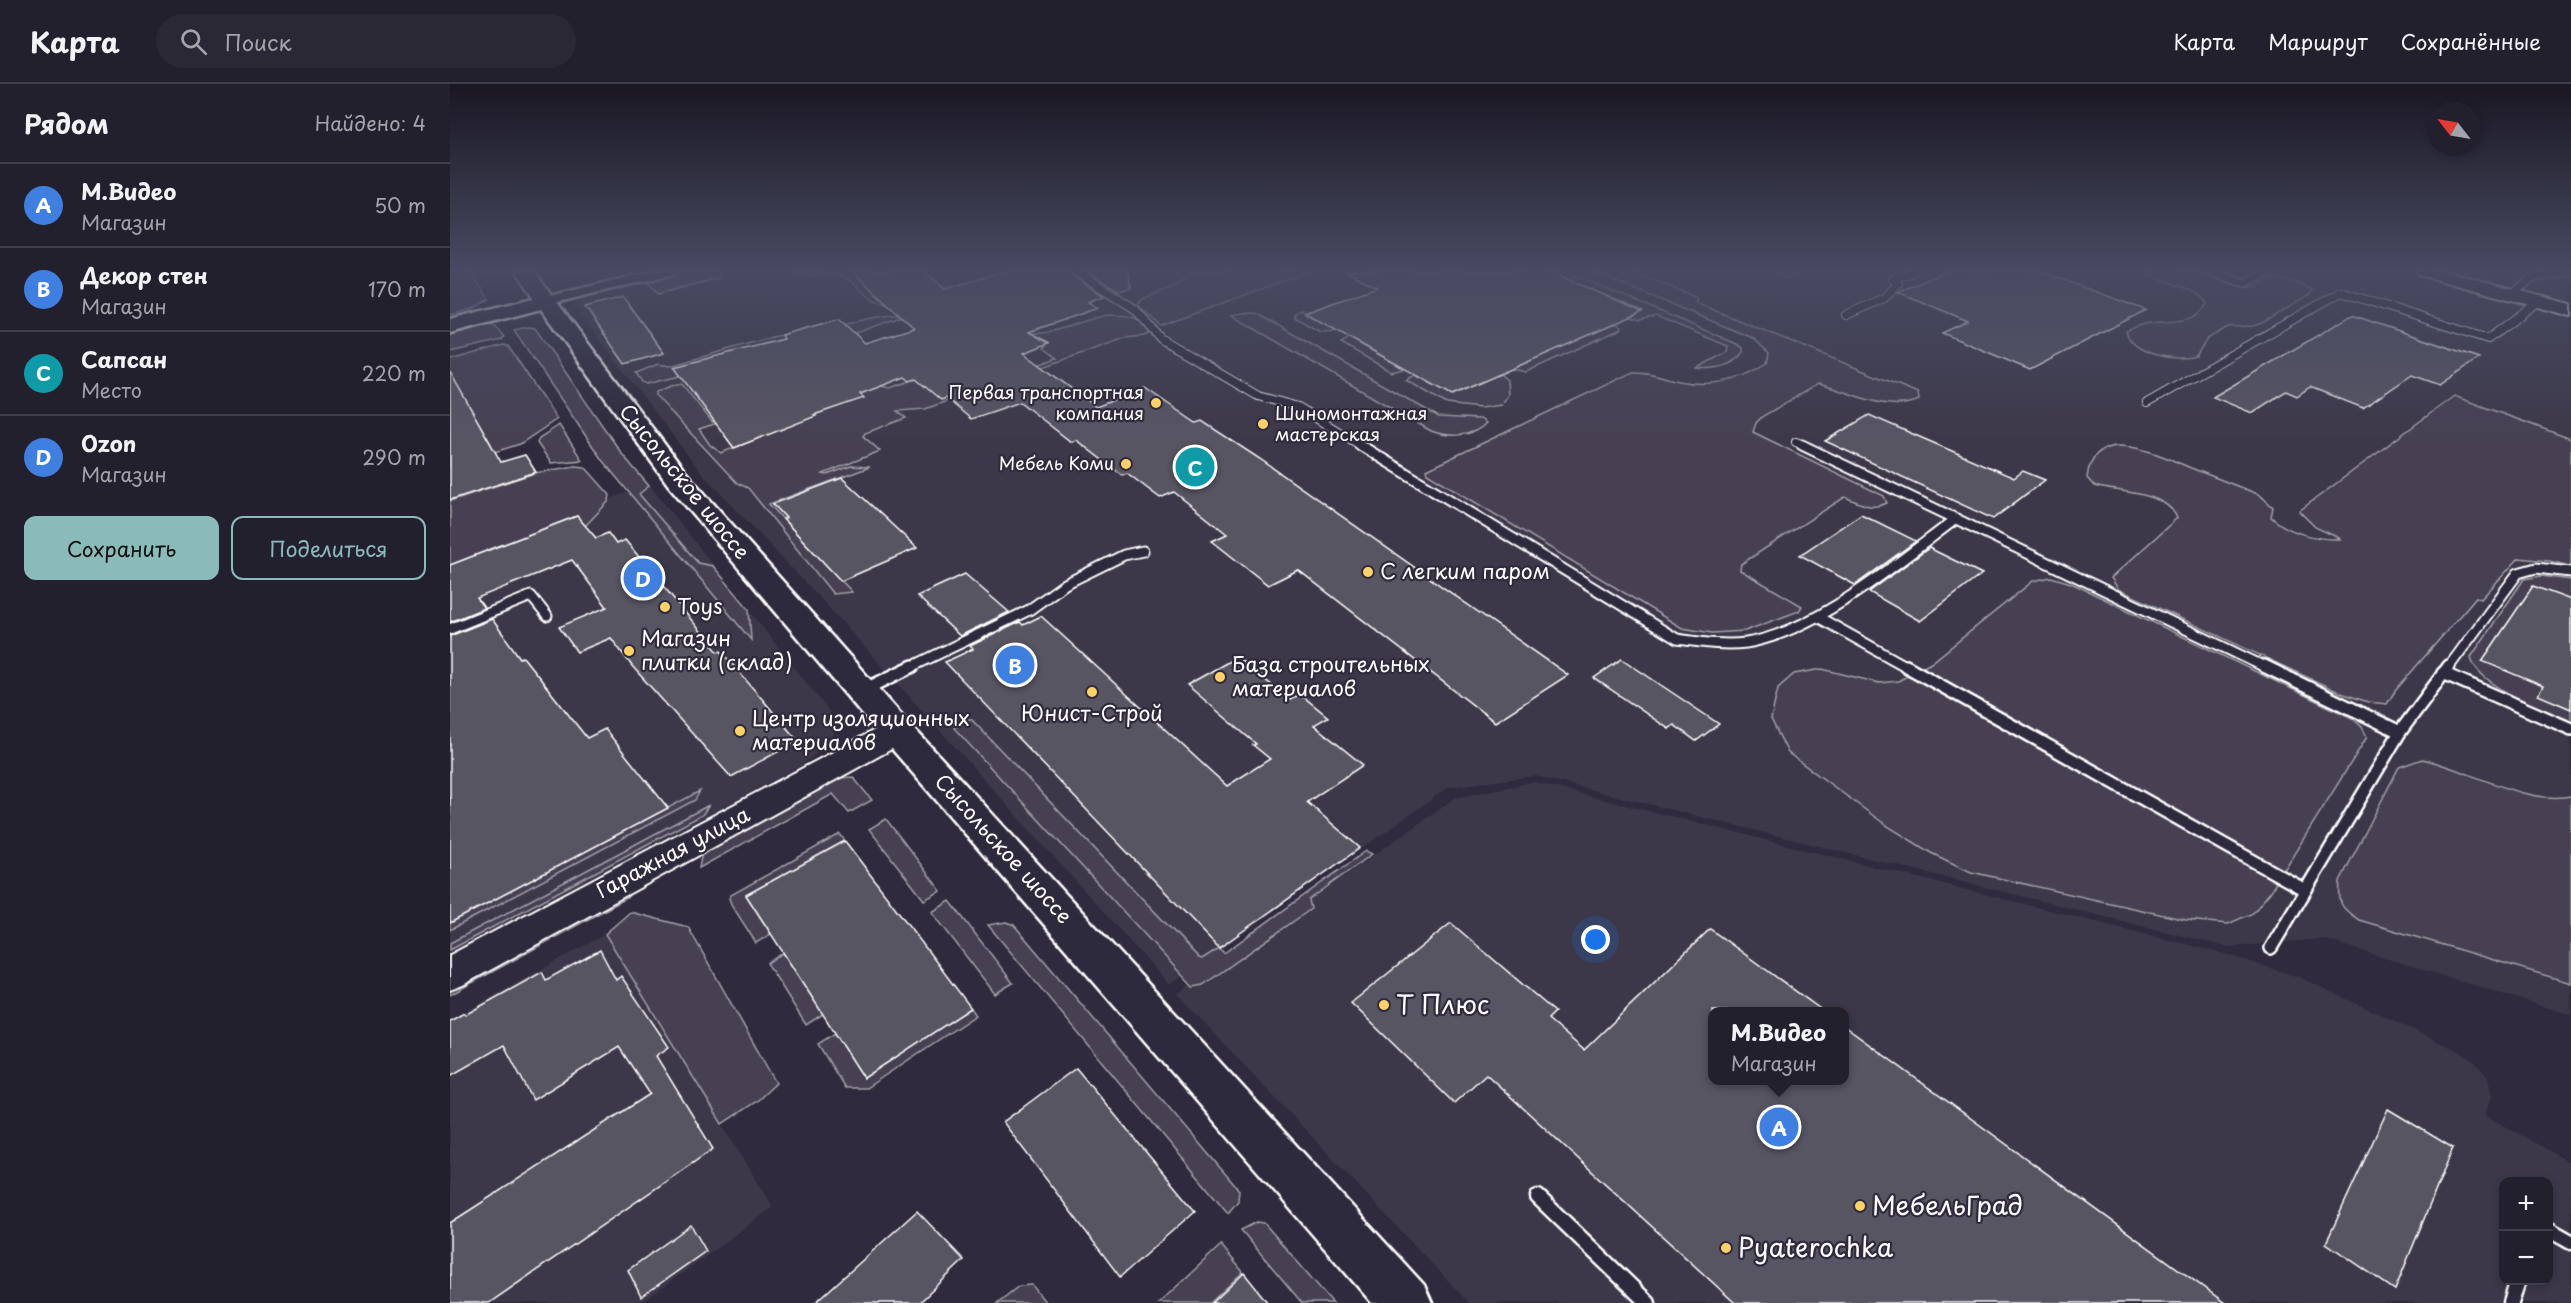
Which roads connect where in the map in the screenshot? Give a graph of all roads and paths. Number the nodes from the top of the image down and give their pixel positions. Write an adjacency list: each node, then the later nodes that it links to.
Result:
1 (566, 328): 15 (main road, Сысольское шоссе)
2 (1151, 328): 12 (lane)
3 (2278, 328): 6 (lane)
4 (2453, 328): 5 (lane)
5 (2503, 328)
6 (2147, 403)
7 (1796, 442): 8 (lane)
8 (1956, 519): 12 (lane); 18 (lane)
9 (1143, 551): 15 (lane)
10 (2571, 572): 14 (lane)
11 (547, 616): 13 (lane)
12 (1818, 616): 19 (lane)
13 (450, 629)
14 (2443, 673): 16 (lane); 18 (lane)
15 (862, 692): 17 (main road, Сысольское шоссе)
16 (2571, 729)
17 (897, 732): 21 (street, Гаражная улица); 26 (main road, Сысольское шоссе)
18 (2400, 732): 19 (lane)
19 (2305, 890): 20 (lane)
20 (2271, 948)
21 (450, 974)
22 (1538, 1197): 27 (lane)
23 (2553, 1231): 24 (lane)
24 (2571, 1242)
25 (2517, 1285): 28 (lane)
26 (1406, 1303)
27 (1648, 1303)
28 (2511, 1303)

